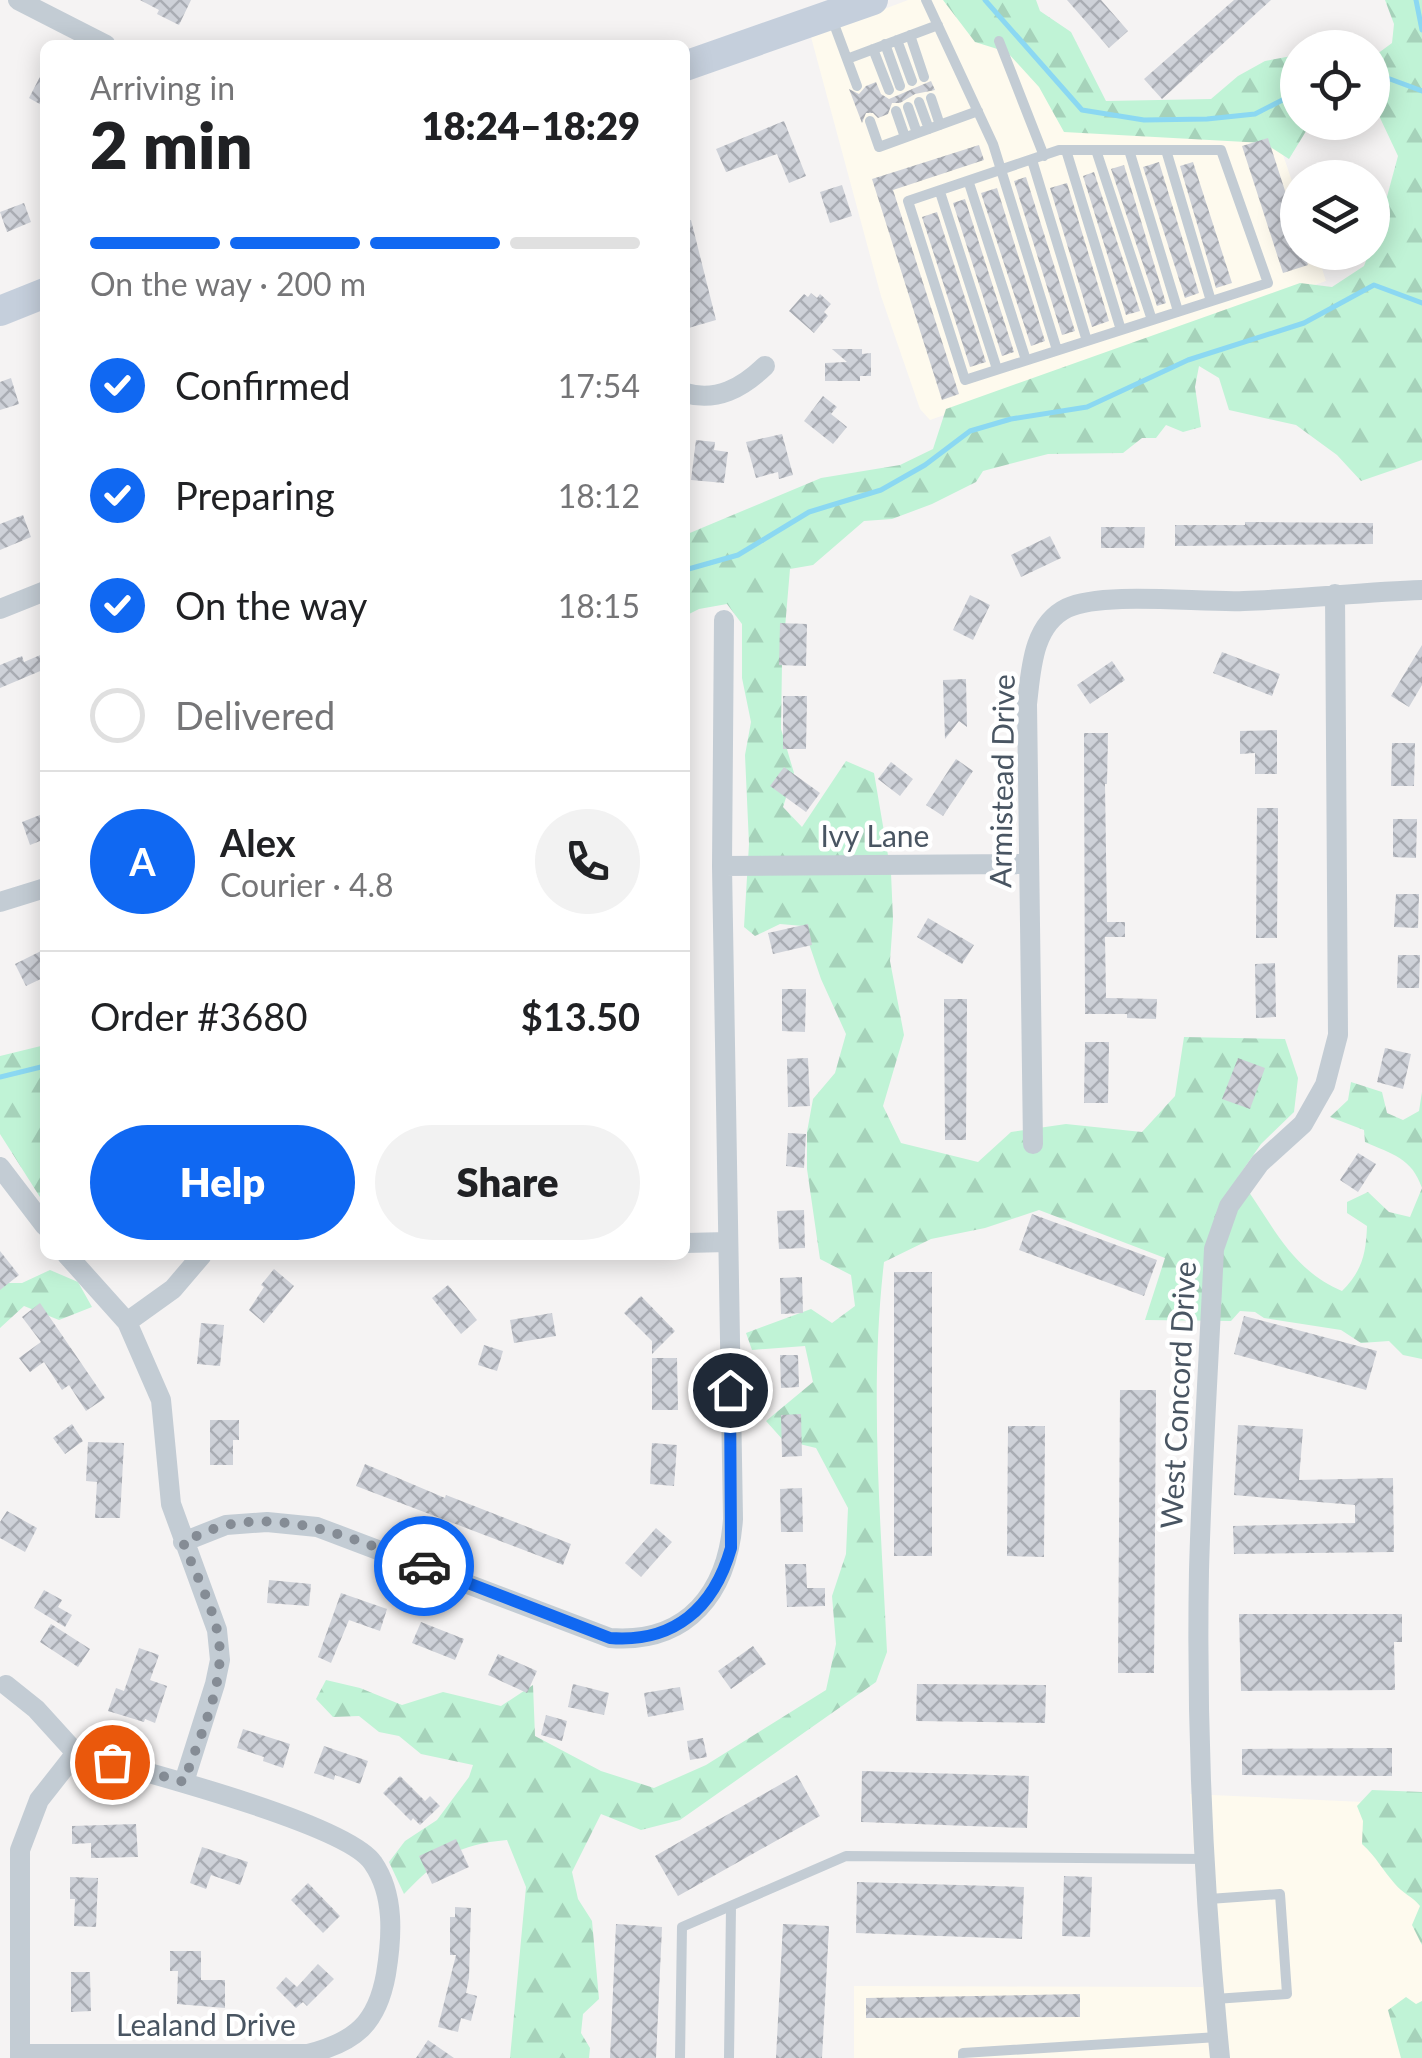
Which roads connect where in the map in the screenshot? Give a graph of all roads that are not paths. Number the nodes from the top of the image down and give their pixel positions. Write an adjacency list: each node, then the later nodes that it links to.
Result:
1 (18, 0): 7 (street)
2 (873, 0): 4 (main road)
3 (926, 0): 5 (lane)
4 (831, 15): 11 (lane); 12 (main road)
5 (938, 25): 6 (lane); 18 (lane)
6 (910, 35): 9 (lane); 13 (lane)
7 (96, 40)
8 (1000, 40): 26 (lane)
9 (891, 42): 10 (lane); 10 (lane)
10 (872, 49): 11 (lane)
11 (847, 58): 14 (lane)
12 (690, 64)
13 (924, 77)
14 (857, 86)
15 (932, 98): 20 (lane)
16 (914, 104): 20 (lane)
17 (896, 111): 21 (lane)
18 (978, 111): 20 (lane); 27 (lane)
19 (870, 121): 21 (lane)
20 (929, 129): 21 (lane)
21 (905, 138)
22 (1066, 150): 23 (lane); 26 (lane); 35 (lane)
23 (1096, 150): 24 (lane); 34 (lane)
24 (1129, 150): 25 (lane); 33 (lane)
25 (1166, 150): 31 (lane); 31 (lane)
26 (1038, 158): 27 (lane); 36 (lane)
27 (1002, 171): 28 (lane); 37 (lane)
28 (969, 183): 29 (lane); 38 (lane)
29 (940, 192): 40 (lane); 40 (lane)
30 (40, 295): 32 (main road)
31 (1211, 301): 33 (lane)
32 (0, 312)
33 (1178, 312): 34 (lane)
34 (1152, 320): 35 (lane)
35 (1121, 330): 36 (lane)
36 (1087, 341): 37 (lane)
37 (1057, 350): 38 (lane)
38 (1026, 360): 40 (lane)
39 (765, 366): 41 (street)
40 (997, 369)
41 (690, 394)
42 (1422, 590): 44 (street, Armistead Drive)
43 (40, 593): 45 (street)
44 (1335, 594): 47 (street, Armistead Drive); 63 (street, West Concord Drive)
45 (0, 610)
46 (724, 620): 48 (street)
47 (1029, 864): 48 (street, Ivy Lane); 51 (street, Armistead Drive)
48 (722, 866): 54 (street)
49 (40, 890): 50 (street)
50 (0, 902)
51 (1033, 1144)
52 (0, 1167): 53 (street)
53 (40, 1219)
54 (728, 1242): 55 (street); 59 (street)
55 (690, 1243)
56 (71, 1260): 58 (street)
57 (198, 1260): 58 (street)
58 (127, 1322): 59 (street)
59 (183, 1542): 62 (street)
60 (6, 1686): 61 (street)
61 (76, 1753): 62 (street, Lealand Drive); 69 (street, Lealand Drive)
62 (184, 1782): 69 (street, Lealand Drive)
63 (1207, 1859): 64 (street, West Concord Drive); 65 (lane)
64 (1209, 1899): 66 (street, West Concord Drive); 66 (lane)
65 (731, 1907): 70 (lane); 71 (lane)
66 (1214, 1999): 67 (street, West Concord Drive)
67 (1219, 2048): 68 (lane)
68 (1017, 2054): 72 (lane)
69 (20, 2056)
70 (680, 2058)
71 (729, 2058)
72 (963, 2058)

